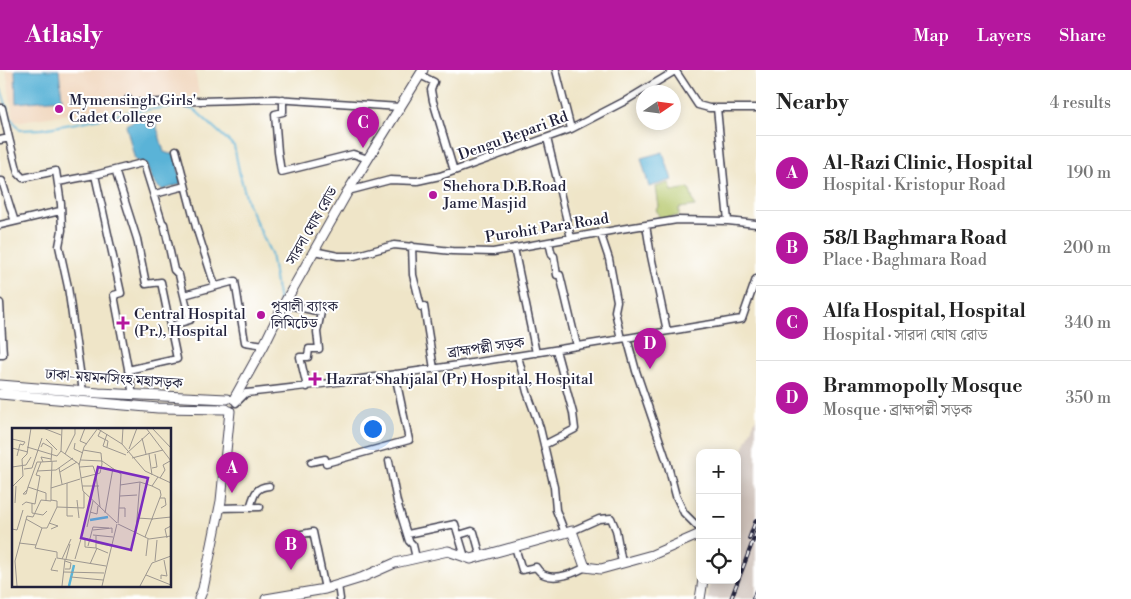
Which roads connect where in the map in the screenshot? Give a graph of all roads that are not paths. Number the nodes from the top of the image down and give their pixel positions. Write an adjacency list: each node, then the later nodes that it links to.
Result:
1 (556, 70): 10 (street)
2 (675, 70): 8 (street); 10 (street, Dengu Bepari Rd)
3 (422, 73): 6 (main road, সারদা ঘোষ রোড); 17 (street)
4 (128, 99): 5 (street)
5 (283, 99): 6 (street); 15 (street)
6 (400, 107): 15 (main road, সারদা ঘোষ রোড)
7 (0, 108): 11 (street)
8 (717, 108): 9 (street); 26 (street)
9 (756, 108)
10 (571, 129): 12 (street, Dengu Bepari Rd)
11 (9, 138): 13 (street); 20 (street)
12 (547, 138): 17 (street, Dengu Bepari Rd); 31 (street)
13 (0, 140)
14 (176, 150): 21 (street)
15 (368, 159): 22 (main road, সারদা ঘোষ রোড)
16 (115, 170): 18 (street); 23 (street); 41 (street)
17 (454, 171): 22 (street, Dengu Bepari Rd)
18 (95, 175): 20 (street); 51 (street)
19 (0, 182): 25 (street)
20 (58, 182): 24 (street)
21 (185, 186): 23 (street); 37 (street)
22 (348, 191): 35 (main road, সারদা ঘোষ রোড)
23 (154, 194): 38 (street)
24 (60, 211): 28 (street); 55 (street)
25 (14, 218)
26 (728, 221): 27 (street, Purohit Para Road); 29 (street, Purohit Para Road)
27 (756, 224)
28 (0, 225)
29 (646, 225): 30 (street, Purohit Para Road); 42 (street)
30 (600, 232): 31 (street, Purohit Para Road); 43 (street)
31 (571, 238): 32 (street, Purohit Para Road)
32 (549, 242): 34 (street, Purohit Para Road); 45 (street)
33 (412, 246): 34 (street, Purohit Para Road); 35 (street, Purohit Para Road); 50 (street)
34 (514, 248): 47 (street)
35 (314, 250): 40 (main road, সারদা ঘোষ রোড)
36 (756, 279): 42 (street, ব্রাহ্মপল্লী সড়ক)
37 (215, 286): 38 (street); 44 (street)
38 (184, 294): 41 (street)
39 (0, 302): 48 (street)
40 (284, 304): 44 (main road, সারদা ঘোষ রোড); 54 (street)
41 (170, 326): 51 (street)
42 (667, 331): 43 (street, ব্রাহ্মপল্লী সড়ক)
43 (624, 338): 45 (street, ব্রাহ্মপল্লী সড়ক); 66 (street)
44 (264, 345): 58 (main road, সারদা ঘোষ রোড)
45 (577, 346): 46 (street, ব্রাহ্মপল্লী সড়ক)
46 (556, 350): 47 (street, ব্রাহ্মপল্লী সড়ক); 59 (street)
47 (536, 354): 49 (street, ব্রাহ্মপল্লী সড়ক)
48 (0, 355)
49 (518, 356): 50 (street, ব্রাহ্মপল্লী সড়ক); 59 (street)
50 (434, 369): 52 (street, ব্রাহ্মপল্লী সড়ক)
51 (128, 370): 57 (street)
52 (395, 374): 54 (street, ব্রাহ্মপল্লী সড়ক); 61 (street)
53 (0, 385): 55 (main road, ঢাকা-ময়মনসিংহ মহাসড়ক)
54 (307, 387): 58 (street, ব্রাহ্মপল্লী সড়ক)
55 (83, 392): 57 (main road, ঢাকা-ময়মনসিংহ মহাসড়ক)
56 (0, 394): 58 (main road, ঢাকা-ময়মনসিংহ মহাসড়ক)
57 (133, 395): 58 (main road, ঢাকা-ময়মনসিংহ মহাসড়ক)
58 (231, 404): 64 (main road)
59 (544, 446): 67 (street)
60 (390, 461): 68 (street)
61 (312, 462)
62 (269, 486): 65 (street)
63 (260, 507): 65 (street)
64 (220, 508): 65 (street); 82 (main road)
65 (250, 508)
66 (696, 525)
67 (568, 532): 72 (main road); 76 (street); 77 (main road)
68 (408, 534): 69 (street); 75 (street)
69 (459, 535): 73 (street); 74 (street)
70 (292, 536): 80 (street)
71 (696, 536): 76 (main road)
72 (515, 547): 74 (main road); 77 (street)
73 (465, 557): 74 (main road); 75 (main road)
74 (481, 557)
75 (416, 558): 79 (main road)
76 (622, 563): 77 (main road)
77 (585, 566)
78 (702, 584): 85 (main road)
79 (338, 585): 80 (main road); 84 (street)
80 (325, 589): 81 (main road)
81 (302, 596): 83 (main road)
82 (199, 599)
83 (266, 599)
84 (340, 599)
85 (700, 599)

